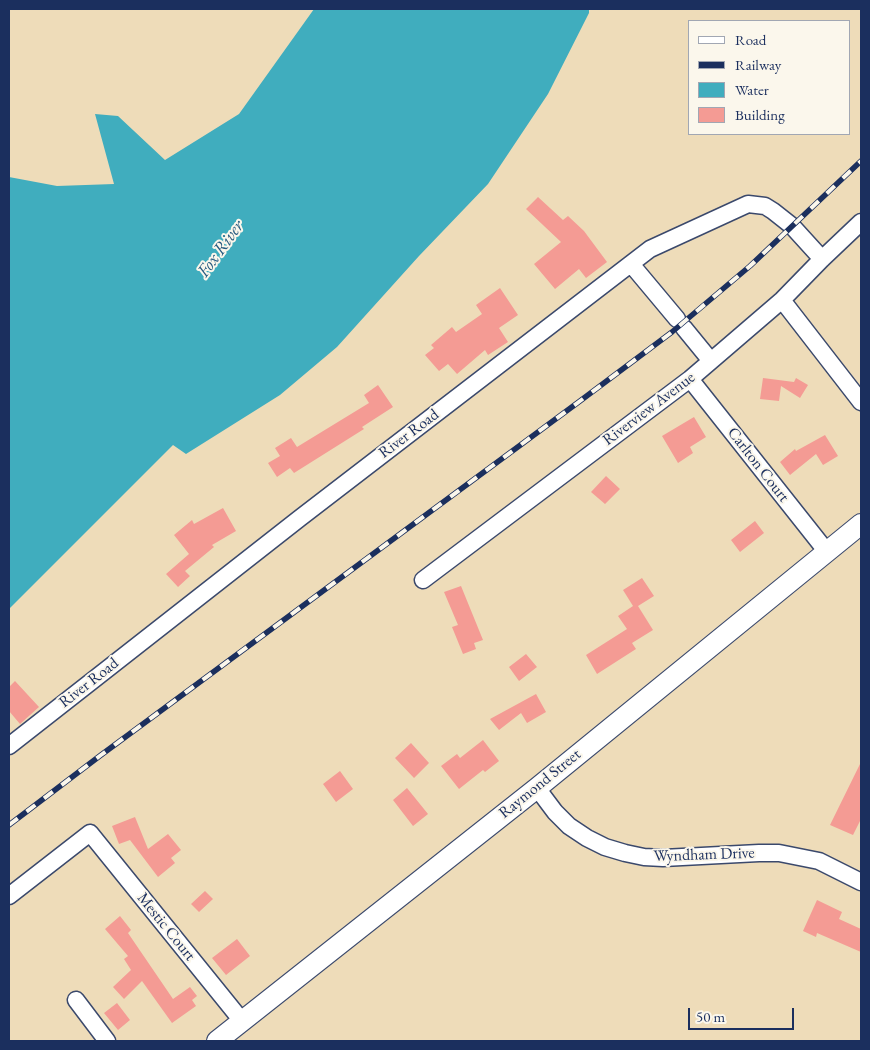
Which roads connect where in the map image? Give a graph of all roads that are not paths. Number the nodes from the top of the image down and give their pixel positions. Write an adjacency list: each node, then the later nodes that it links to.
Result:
1 (861, 222): 2 (street, Riverview Avenue)
2 (822, 259): 3 (street, River Road); 4 (street, Riverview Avenue)
3 (631, 264): 5 (street); 11 (street, River Road)
4 (782, 300): 5 (street, Riverview Avenue); 7 (street)
5 (711, 361): 6 (street, Riverview Avenue)
6 (690, 379): 9 (street, Carlton Court); 10 (street, Riverview Avenue)
7 (861, 402)
8 (861, 524): 9 (street, Raymond Street)
9 (826, 552): 12 (street, Raymond Street)
10 (422, 580)
11 (9, 746)
12 (537, 788): 13 (street, Wyndham Drive); 16 (street, Raymond Street)
13 (861, 882)
14 (9, 896): 16 (street, Mestic Court)
15 (76, 1000): 17 (street)
16 (242, 1021): 18 (street, Raymond Street)
17 (107, 1041)
18 (217, 1041)

